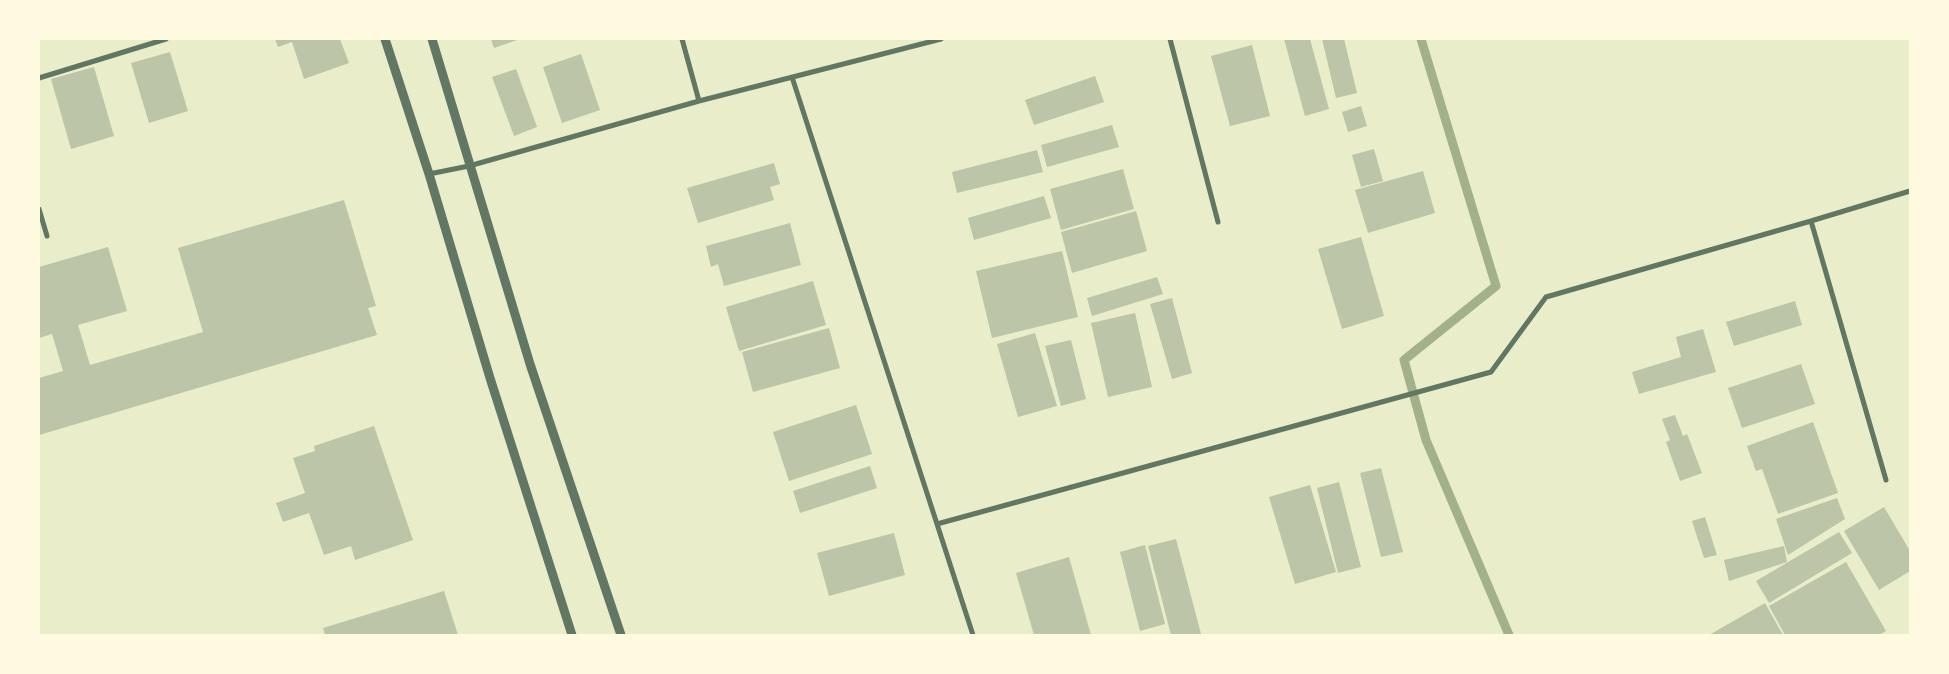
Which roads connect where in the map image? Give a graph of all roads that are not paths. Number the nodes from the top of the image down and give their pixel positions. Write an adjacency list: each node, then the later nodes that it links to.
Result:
1 (166, 39): 8 (street)
2 (385, 39): 11 (street)
3 (432, 39): 10 (street)
4 (682, 39): 9 (street)
5 (941, 39): 7 (street)
6 (1170, 39): 15 (street)
7 (792, 77): 9 (street); 18 (street)
8 (39, 78)
9 (699, 101): 10 (street)
10 (469, 166): 11 (street); 20 (street)
11 (429, 174): 19 (street)
12 (1910, 190): 14 (street)
13 (39, 210): 16 (street)
14 (1811, 221): 17 (street); 18 (street)
15 (1218, 222)
16 (47, 236)
17 (1886, 480)
18 (937, 524): 21 (street)
19 (572, 635)
20 (621, 635)
21 (973, 635)

